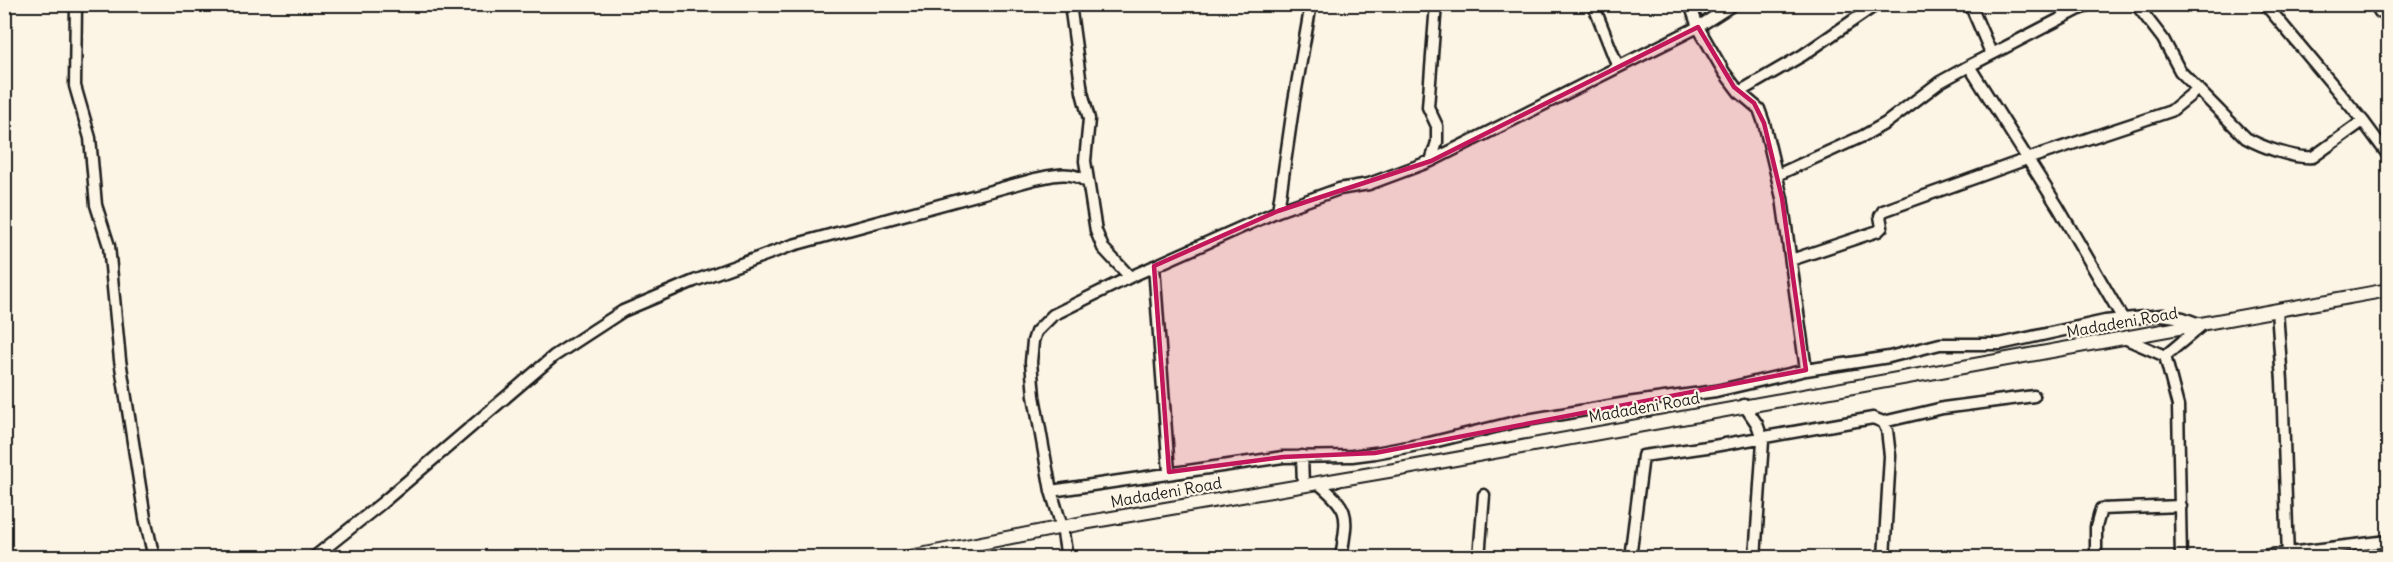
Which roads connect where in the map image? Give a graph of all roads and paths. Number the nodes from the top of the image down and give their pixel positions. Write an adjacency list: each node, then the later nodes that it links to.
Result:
1 (76, 4): 52 (street)
2 (1070, 4): 26 (street)
3 (1311, 4): 27 (street)
4 (1436, 4): 24 (street)
5 (1593, 4): 18 (street)
6 (1690, 4): 15 (street)
7 (1734, 4): 15 (street)
8 (1877, 4): 20 (street)
9 (1970, 4): 16 (street)
10 (2089, 4): 16 (street)
11 (2136, 4): 19 (street)
12 (2265, 4): 21 (street)
13 (2375, 4): 14 (street)
14 (2388, 16)
15 (1698, 27): 18 (street); 20 (street)
16 (1991, 53): 17 (street)
17 (1969, 66): 23 (street); 25 (street)
18 (1618, 67): 24 (street)
19 (2198, 89): 21 (street); 23 (street)
20 (1739, 92): 25 (street)
21 (2363, 121): 22 (street)
22 (2388, 155)
23 (2027, 159): 28 (street); 33 (street)
24 (1431, 161): 27 (street)
25 (1777, 175): 28 (street)
26 (1087, 182): 30 (street); 53 (street)
27 (1278, 211): 29 (street)
28 (1791, 260): 37 (street)
29 (1154, 266): 30 (street); 43 (street)
30 (1130, 277): 46 (street)
31 (2388, 290): 32 (street, Madadeni Road)
32 (2277, 311): 34 (street, Madadeni Road); 51 (street)
33 (2123, 319): 34 (street); 37 (street)
34 (2202, 325): 35 (street, Madadeni Road); 36 (street)
35 (2124, 338): 36 (street); 39 (street, Madadeni Road)
36 (2165, 356): 48 (street)
37 (1806, 370): 42 (street)
38 (2034, 396): 40 (street)
39 (1744, 405): 41 (street); 44 (street, Madadeni Road)
40 (1883, 422): 41 (street); 60 (street)
41 (1763, 436): 58 (street); 59 (street)
42 (1302, 456): 43 (street); 45 (street)
43 (1169, 472): 46 (street)
44 (1318, 483): 45 (street, Madadeni Road); 56 (street)
45 (1304, 485): 49 (street, Madadeni Road)
46 (1051, 490): 49 (street)
47 (1484, 495): 57 (street)
48 (2181, 506): 61 (street); 62 (street)
49 (1062, 527): 54 (street, Madadeni Road); 55 (street)
50 (2388, 541): 51 (street)
51 (2288, 555): 63 (street)
52 (154, 558)
53 (313, 558)
54 (905, 558)
55 (1067, 558)
56 (1341, 558)
57 (1479, 558)
58 (1630, 558)
59 (1755, 558)
60 (1884, 558)
61 (2096, 558)
62 (2181, 558)
63 (2246, 558)

